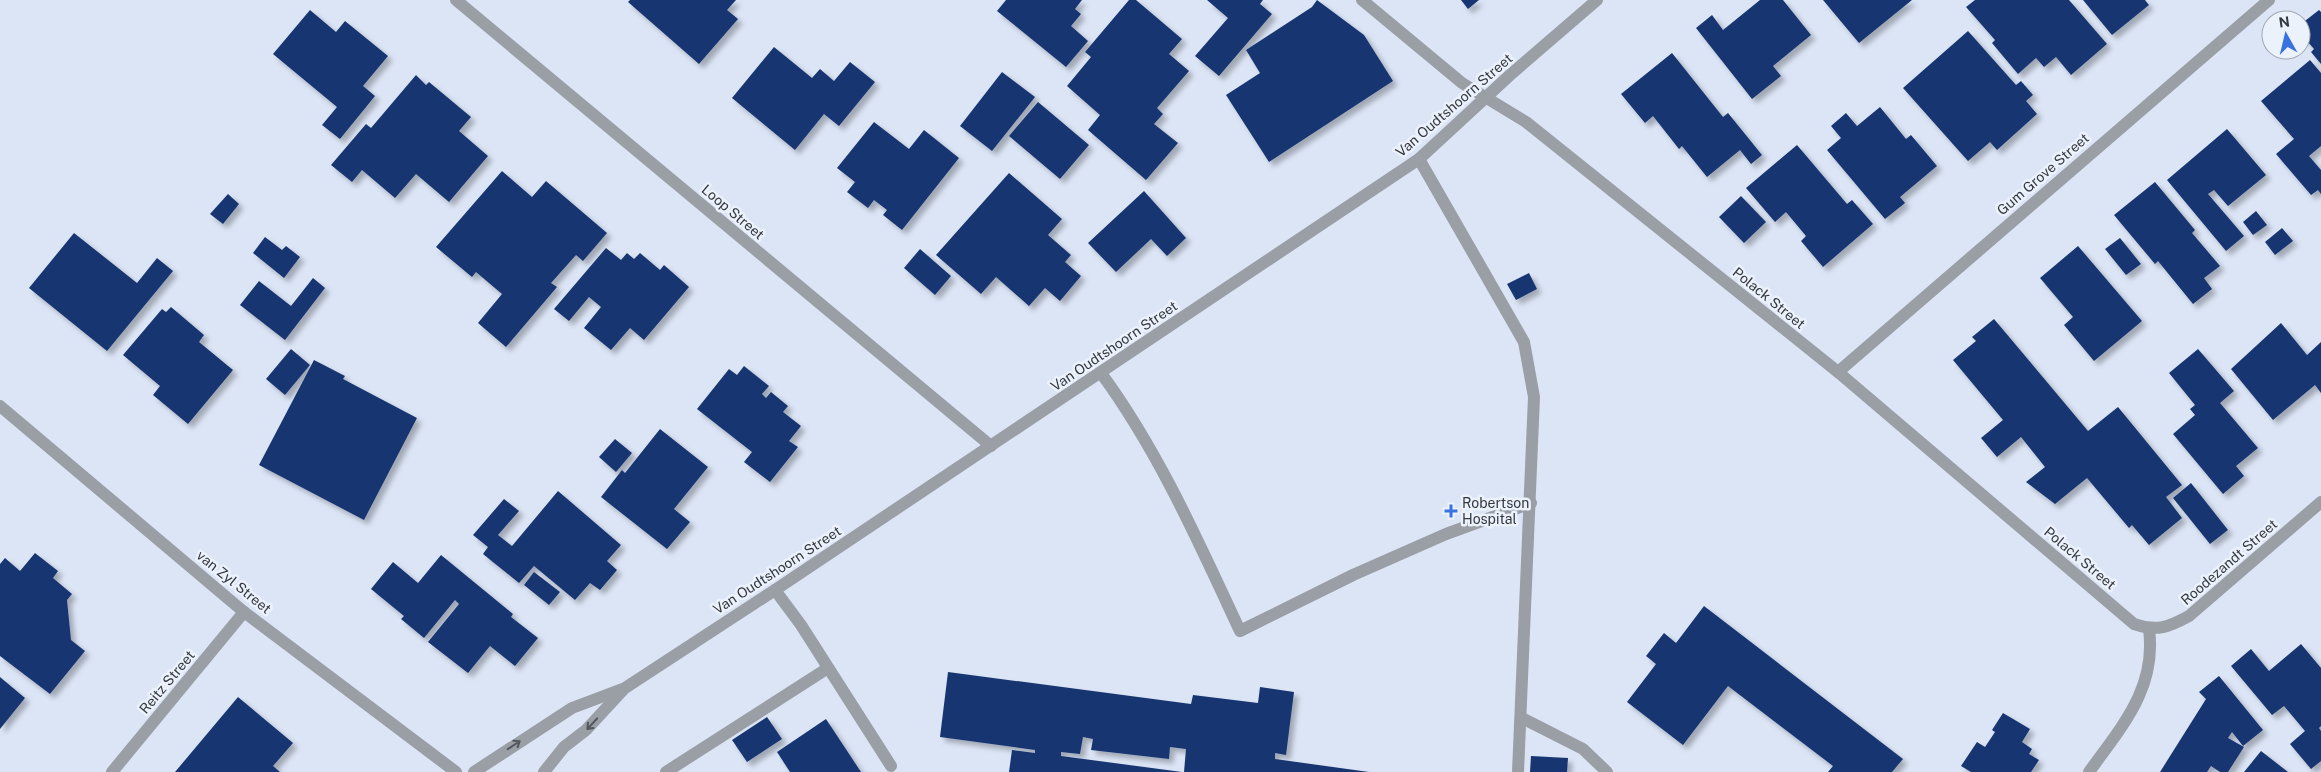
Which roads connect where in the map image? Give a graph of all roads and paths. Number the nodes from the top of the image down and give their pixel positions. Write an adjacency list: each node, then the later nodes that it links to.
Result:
1 (456, 0): 10 (street, Loop Street)
2 (1362, 0): 5 (street, Polack Street)
3 (1597, 0): 5 (street, Van Oudtshoorn Street)
4 (2269, 0): 8 (street, Gum Grove Street)
5 (1486, 97): 6 (street, Van Oudtshoorn Street); 8 (street, Polack Street)
6 (1419, 159): 7 (street, Van Oudtshoorn Street); 12 (street)
7 (1102, 372): 10 (street, Van Oudtshoorn Street); 12 (street)
8 (1838, 372): 15 (street, Polack Street)
9 (0, 406): 14 (street, van Zyl Street)
10 (991, 446): 13 (street, Van Oudtshoorn Street)
11 (2321, 502): 15 (street, Roodezandt Street)
12 (1531, 503): 18 (street)
13 (775, 590): 16 (street); 17 (street, Van Oudtshoorn Street)
14 (244, 612): 20 (street, Reitz Street); 21 (street, van Zyl Street)
15 (2149, 629): 27 (street)
16 (828, 668): 19 (street); 24 (street)
17 (625, 688): 22 (street, Van Oudtshoorn Street, one-way to 17); 23 (street, Van Oudtshoorn Street, one-way to 23)
18 (1522, 718): 25 (street); 26 (street)
19 (892, 766)
20 (112, 772)
21 (456, 772)
22 (474, 772)
23 (544, 772)
24 (666, 772)
25 (1518, 772)
26 (1607, 772)
27 (2089, 772)

